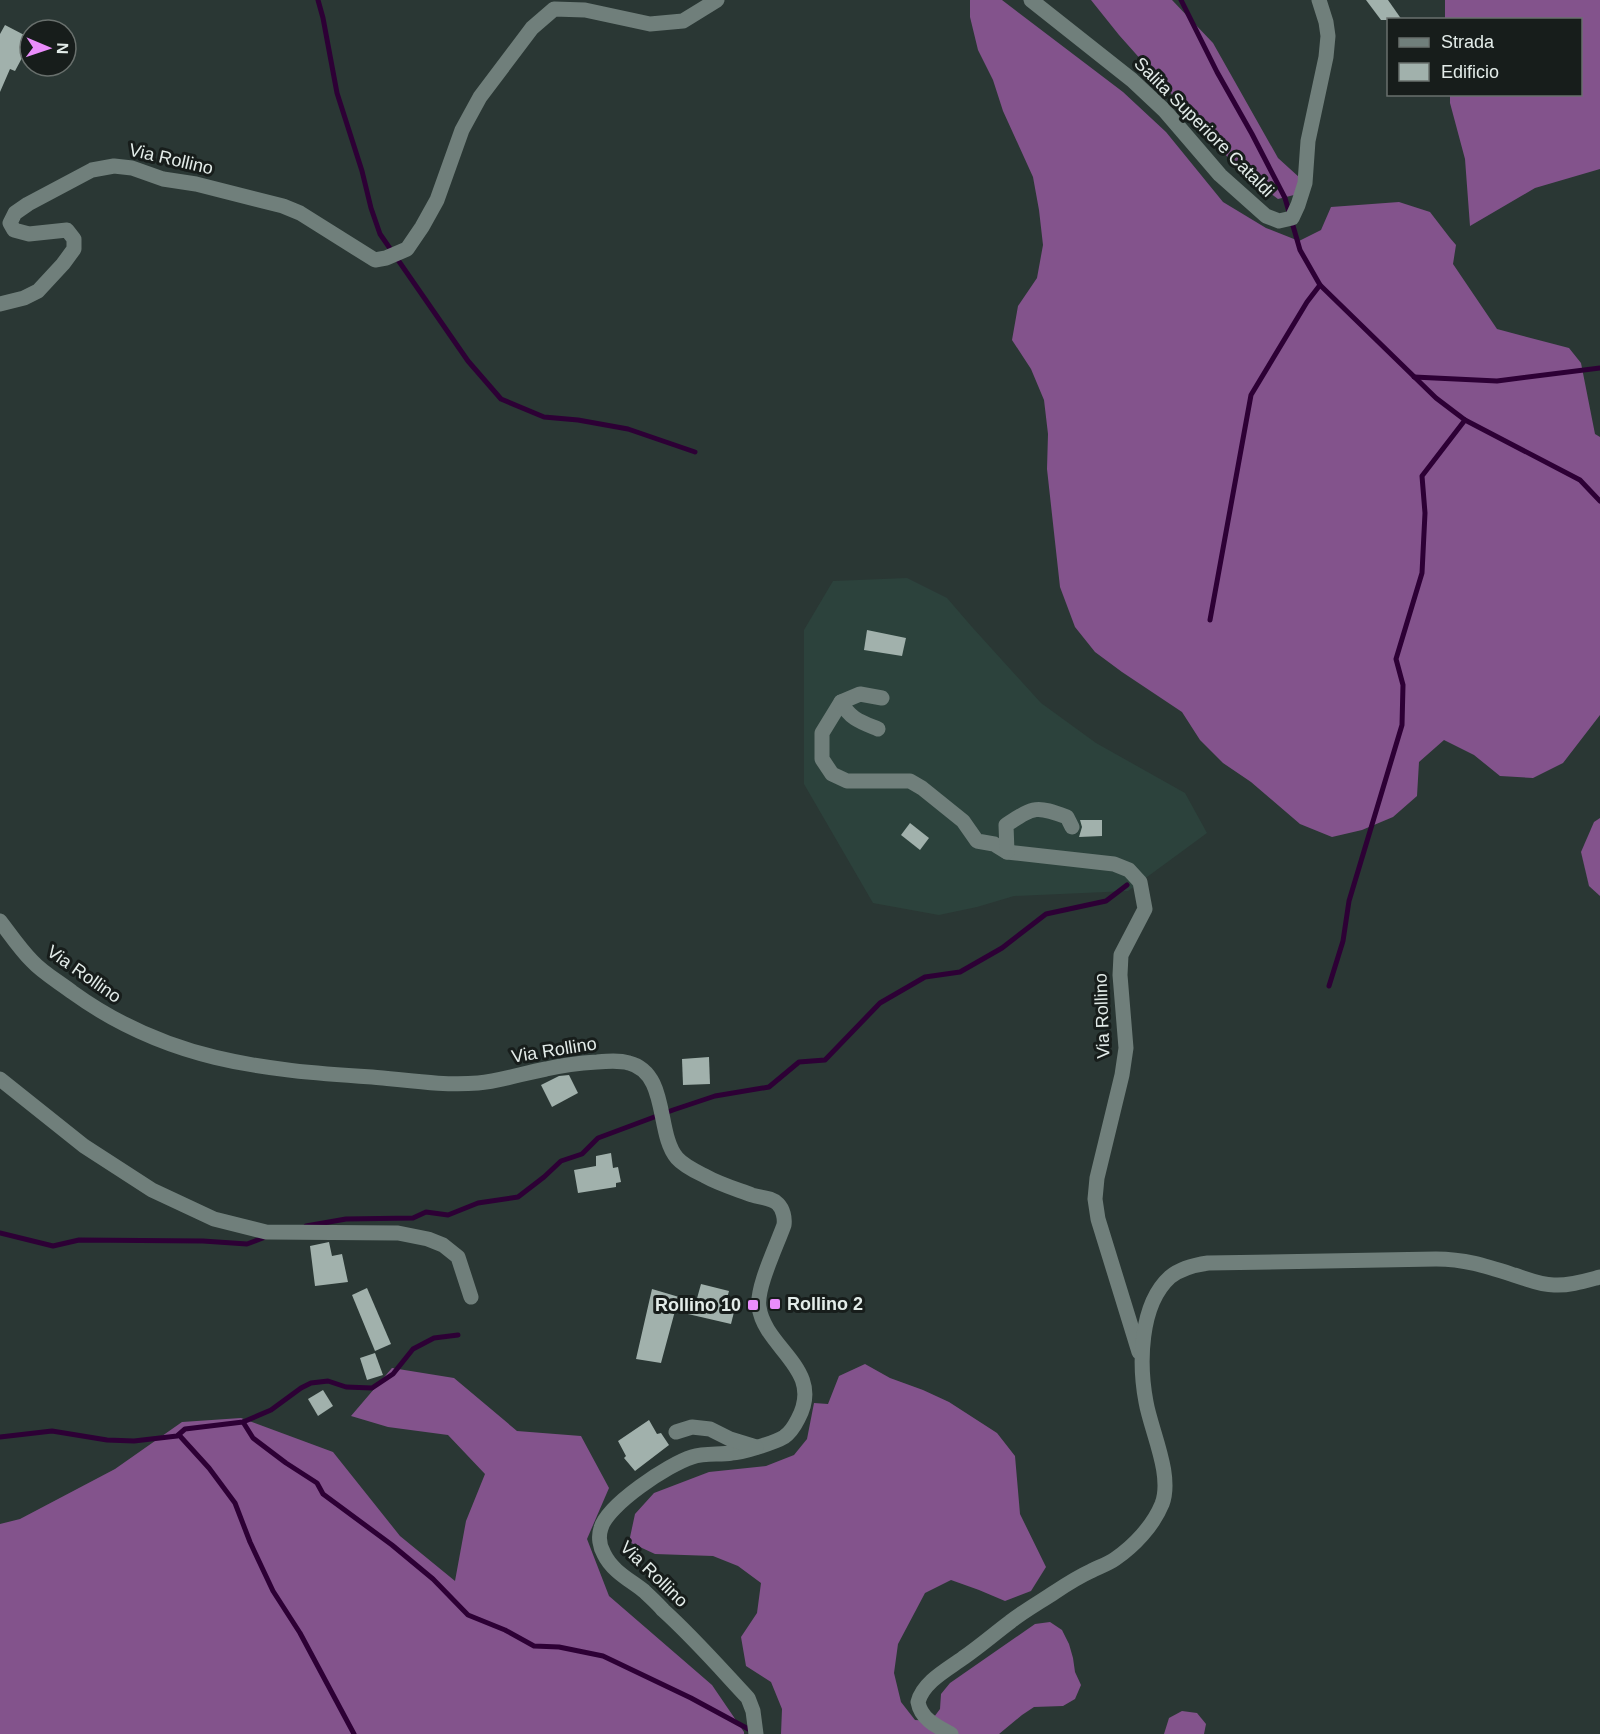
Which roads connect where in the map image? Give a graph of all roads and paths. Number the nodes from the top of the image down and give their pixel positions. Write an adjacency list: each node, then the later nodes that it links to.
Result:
1 (717, 0): 4 (street, Via Rollino)
2 (1031, 0): 3 (street, Salita Superiore Cataldi)
3 (1319, 0)
4 (0, 304)
5 (882, 698): 6 (street)
6 (841, 702): 7 (street); 9 (street, Via Rollino)
7 (878, 729)
8 (1072, 827): 9 (street)
9 (1007, 852): 14 (street, Via Rollino)
10 (0, 921): 16 (street, Via Rollino)
11 (0, 1079): 13 (street)
12 (1600, 1277): 14 (street, Via Rollino)
13 (471, 1297)
14 (1141, 1359): 18 (street, Via Rollino)
15 (676, 1432): 16 (street)
16 (756, 1447): 17 (street, Via Rollino)
17 (756, 1734)
18 (951, 1734)

